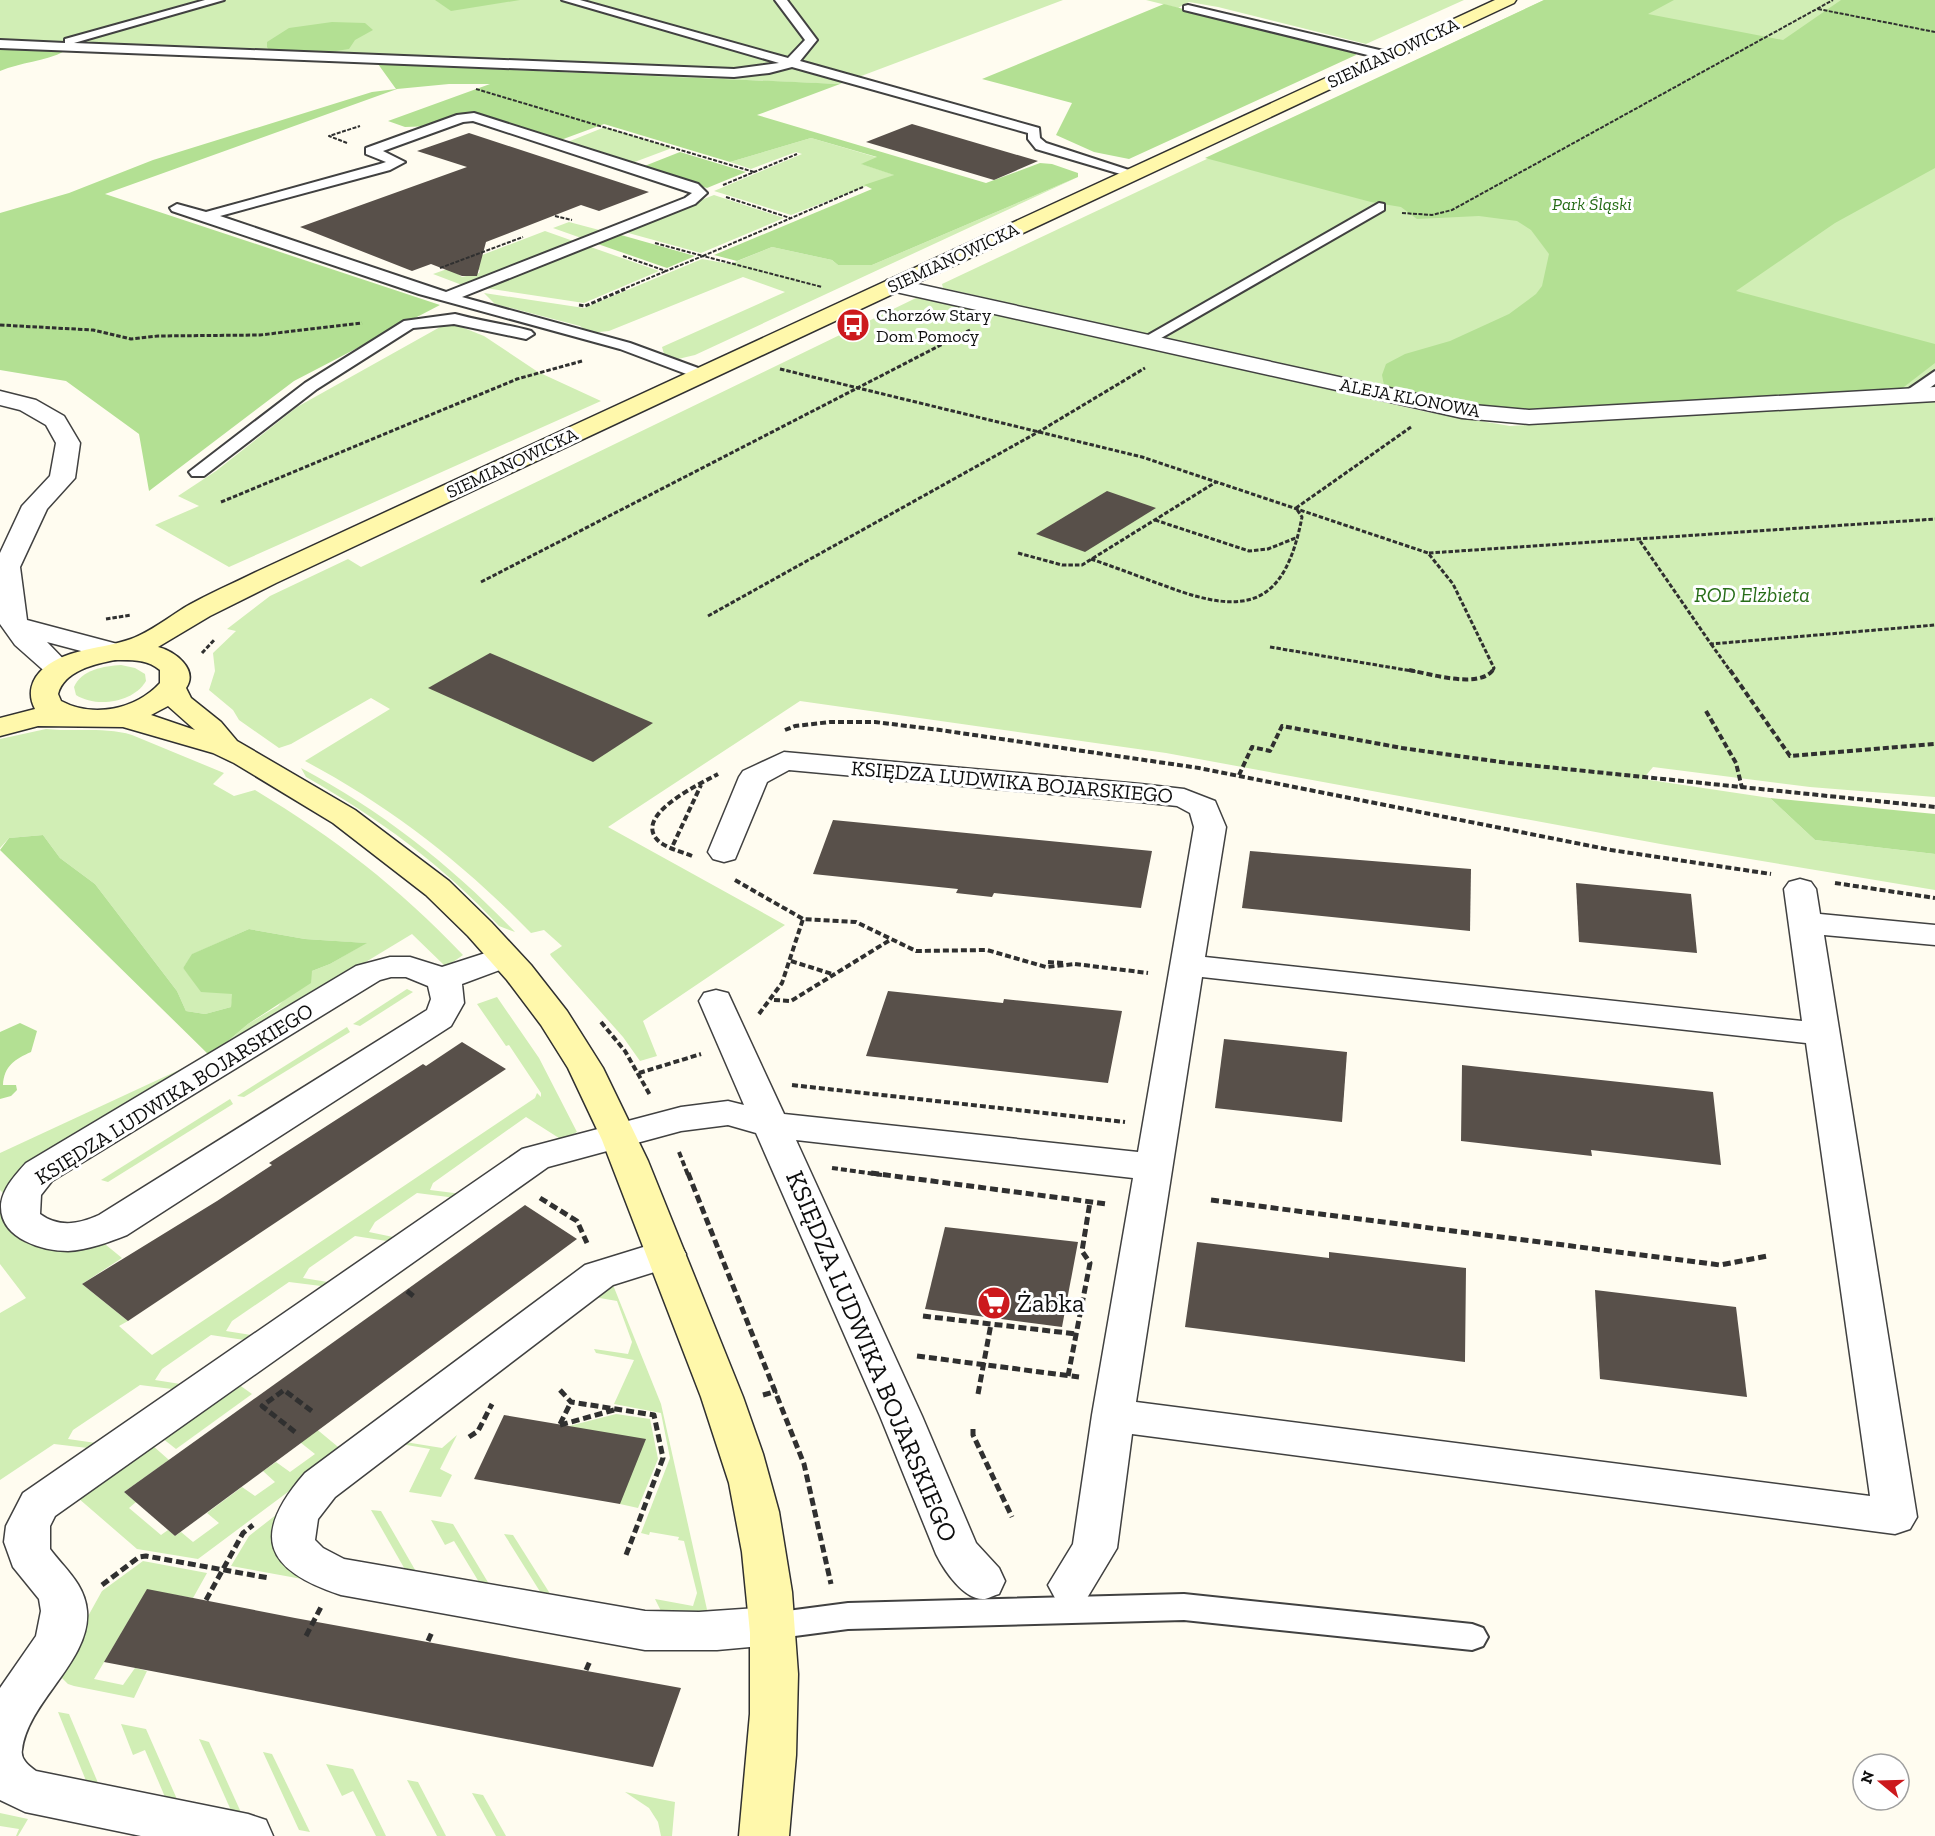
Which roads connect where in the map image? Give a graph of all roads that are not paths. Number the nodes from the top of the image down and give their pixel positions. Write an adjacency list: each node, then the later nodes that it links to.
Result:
1 (218, 0): 7 (lane)
2 (568, 0): 9 (lane)
3 (781, 0): 9 (lane)
4 (1508, 0): 8 (street, SIEMIANOWICKA)
5 (1188, 8): 8 (lane)
6 (0, 44): 7 (lane)
7 (47, 46): 9 (lane)
8 (1388, 56): 10 (street, SIEMIANOWICKA)
9 (792, 64): 10 (lane)
10 (1134, 174): 14 (street, SIEMIANOWICKA)
11 (1379, 207): 17 (lane)
12 (177, 208): 13 (lane)
13 (206, 216): 15 (lane); 15 (lane)
14 (895, 285): 17 (street, ALEJA KLONOWA); 18 (street, SIEMIANOWICKA)
15 (448, 297): 16 (lane)
16 (610, 342): 18 (lane); 23 (lane)
17 (1144, 342): 21 (street, ALEJA KLONOWA)
18 (703, 375): 24 (street, SIEMIANOWICKA)
19 (1935, 375): 21 (lane)
20 (1935, 394): 21 (street, ALEJA KLONOWA)
21 (1909, 396)
22 (0, 398): 25 (street)
23 (198, 472)
24 (235, 595): 26 (street, SIEMIANOWICKA); 27 (street, SIEMIANOWICKA)
25 (14, 624): 26 (street); 28 (street)
26 (115, 652): 27 (street); 28 (street)
27 (170, 675): 31 (street, SIEMIANOWICKA); 33 (street)
28 (53, 676): 29 (street); 30 (street)
29 (0, 708)
30 (71, 716): 31 (street); 32 (street)
31 (112, 717): 33 (street)
32 (0, 727)
33 (226, 747): 36 (street)
34 (724, 852): 37 (street, KSIĘDZA LUDWIKA BOJARSKIEGO)
35 (1935, 935): 40 (street)
36 (504, 957): 38 (street); 42 (street)
37 (1187, 965): 40 (street); 43 (street, KSIĘDZA LUDWIKA BOJARSKIEGO)
38 (442, 979): 38 (street, KSIĘDZA LUDWIKA BOJARSKIEGO)
39 (716, 1001): 41 (street, KSIĘDZA LUDWIKA BOJARSKIEGO)
40 (1822, 1034): 45 (street)
41 (770, 1124): 42 (street); 43 (street); 46 (street, KSIĘDZA LUDWIKA BOJARSKIEGO)
42 (618, 1134): 44 (street); 50 (street)
43 (1154, 1167): 45 (street, KSIĘDZA LUDWIKA BOJARSKIEGO)
44 (666, 1254): 48 (street); 48 (street)
45 (1113, 1415): 47 (street, KSIĘDZA LUDWIKA BOJARSKIEGO)
46 (983, 1581)
47 (1071, 1585)
48 (772, 1626): 49 (lane); 53 (street)
49 (1472, 1636)
50 (0, 1745)
51 (0, 1757): 52 (street)
52 (248, 1836)
53 (764, 1836)

